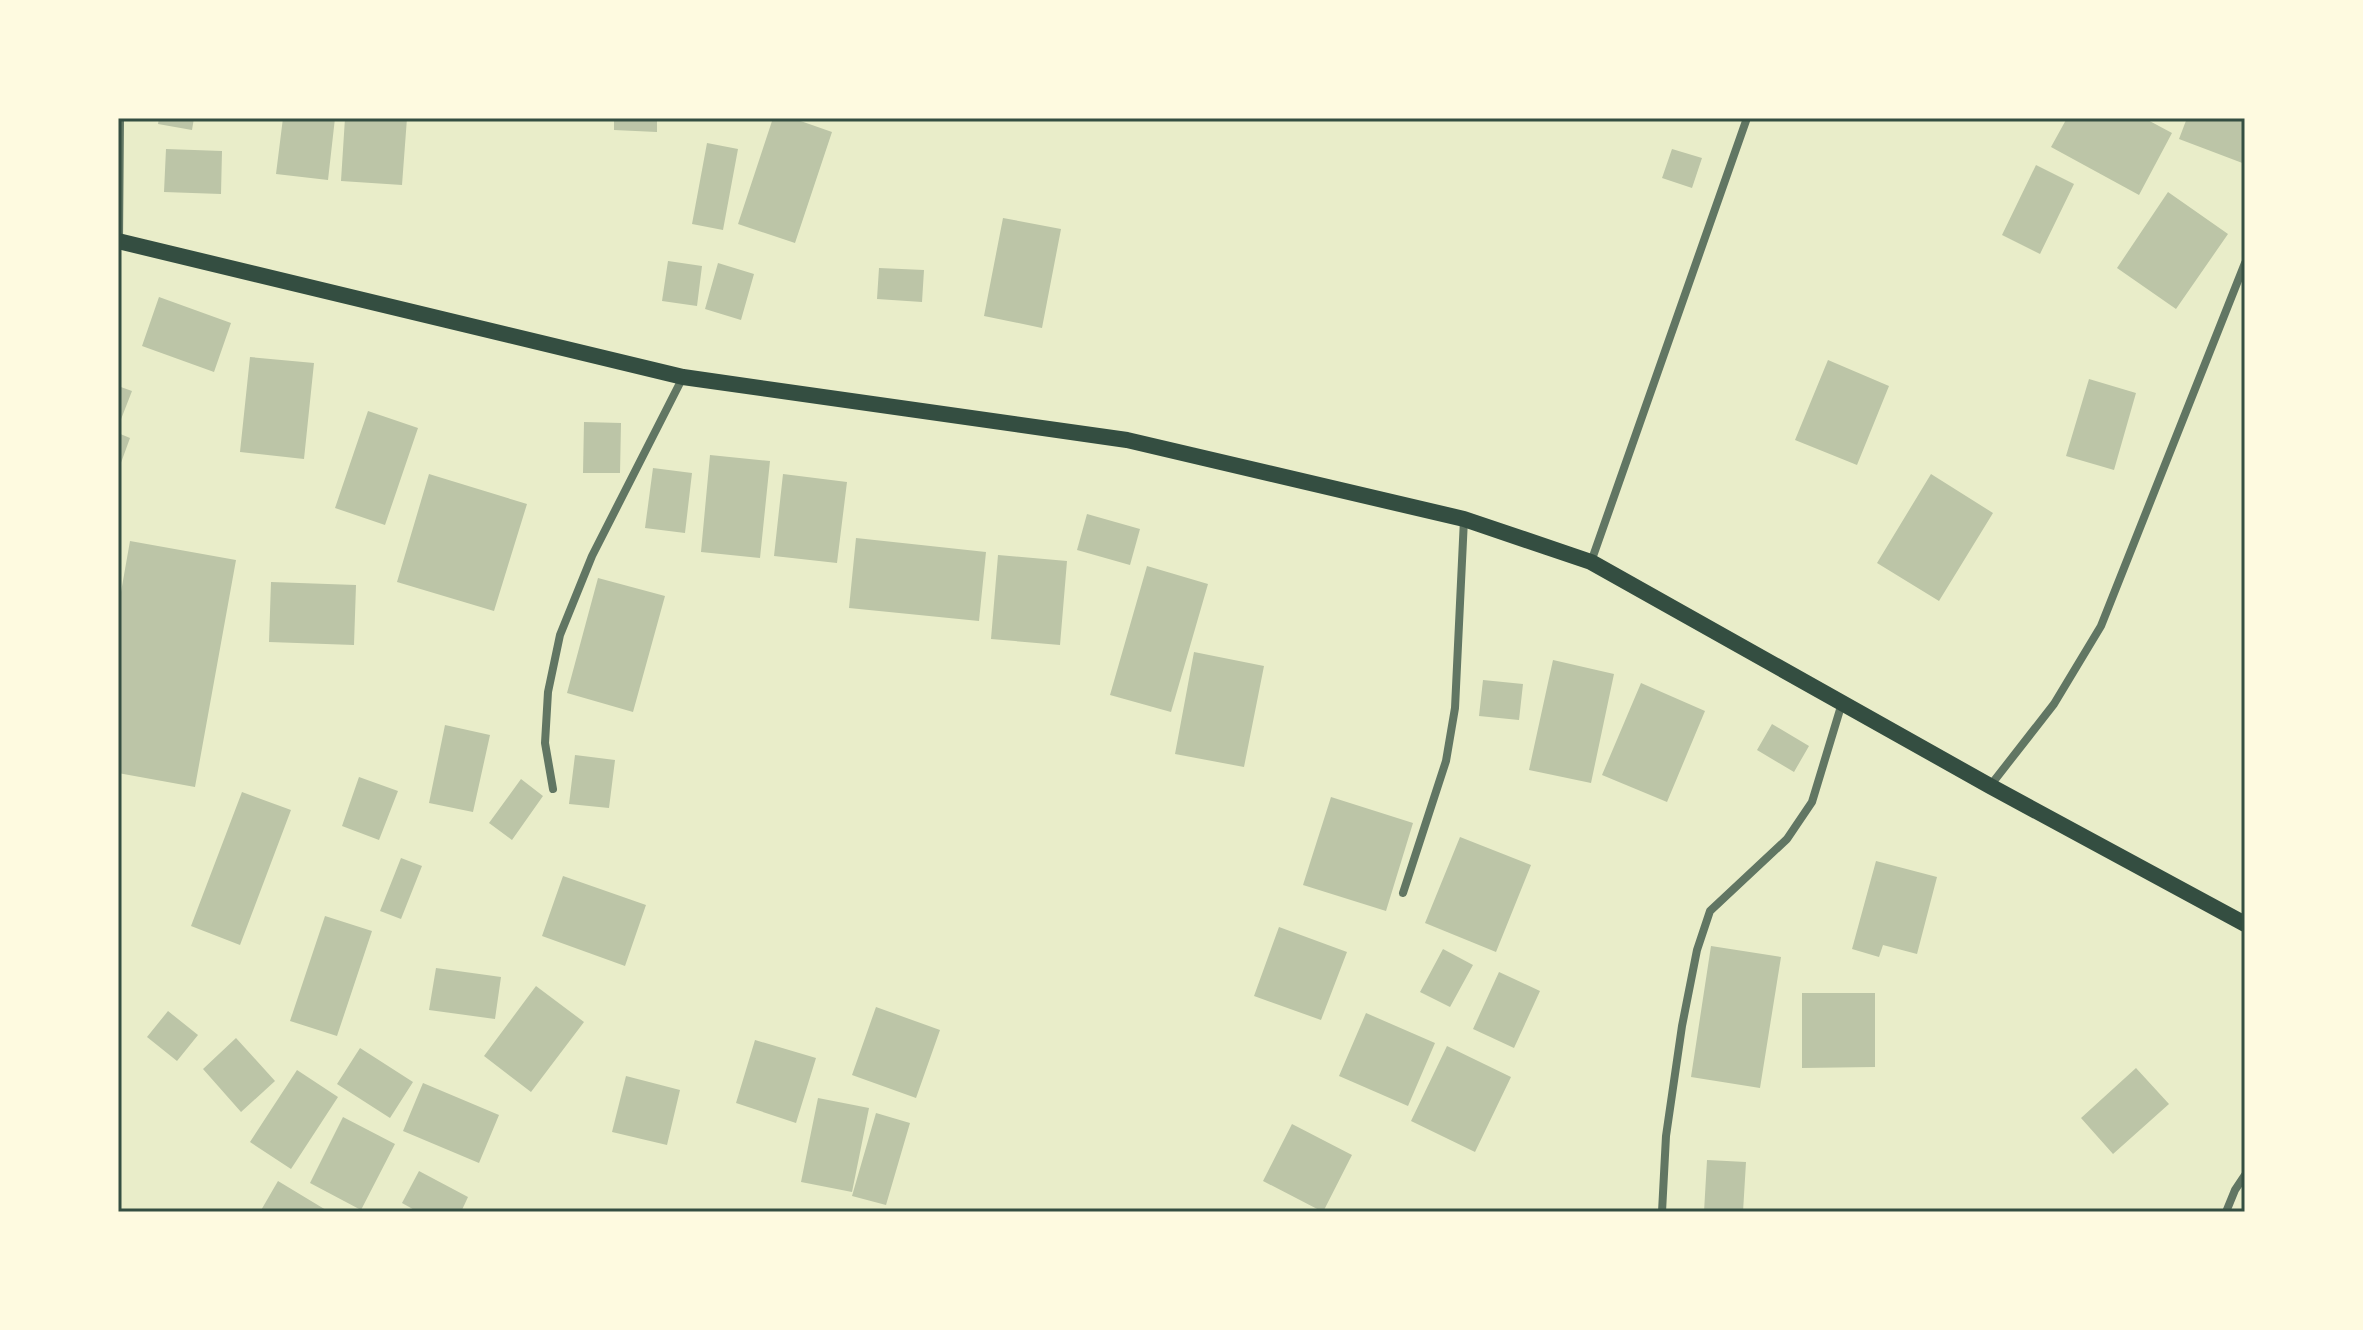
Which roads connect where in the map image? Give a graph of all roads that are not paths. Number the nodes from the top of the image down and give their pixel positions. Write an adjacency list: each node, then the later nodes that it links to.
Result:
1 (120, 118): 3 (street)
2 (1747, 118): 7 (street)
3 (118, 241): 5 (main road)
4 (2245, 263): 9 (street)
5 (683, 377): 6 (main road); 10 (street)
6 (1464, 519): 7 (main road); 11 (street)
7 (1591, 562): 8 (main road)
8 (1842, 703): 9 (main road); 14 (street)
9 (1990, 786): 12 (main road)
10 (553, 789)
11 (1403, 893)
12 (2245, 924)
13 (2245, 1175): 15 (street)
14 (1662, 1212)
15 (2226, 1212)

